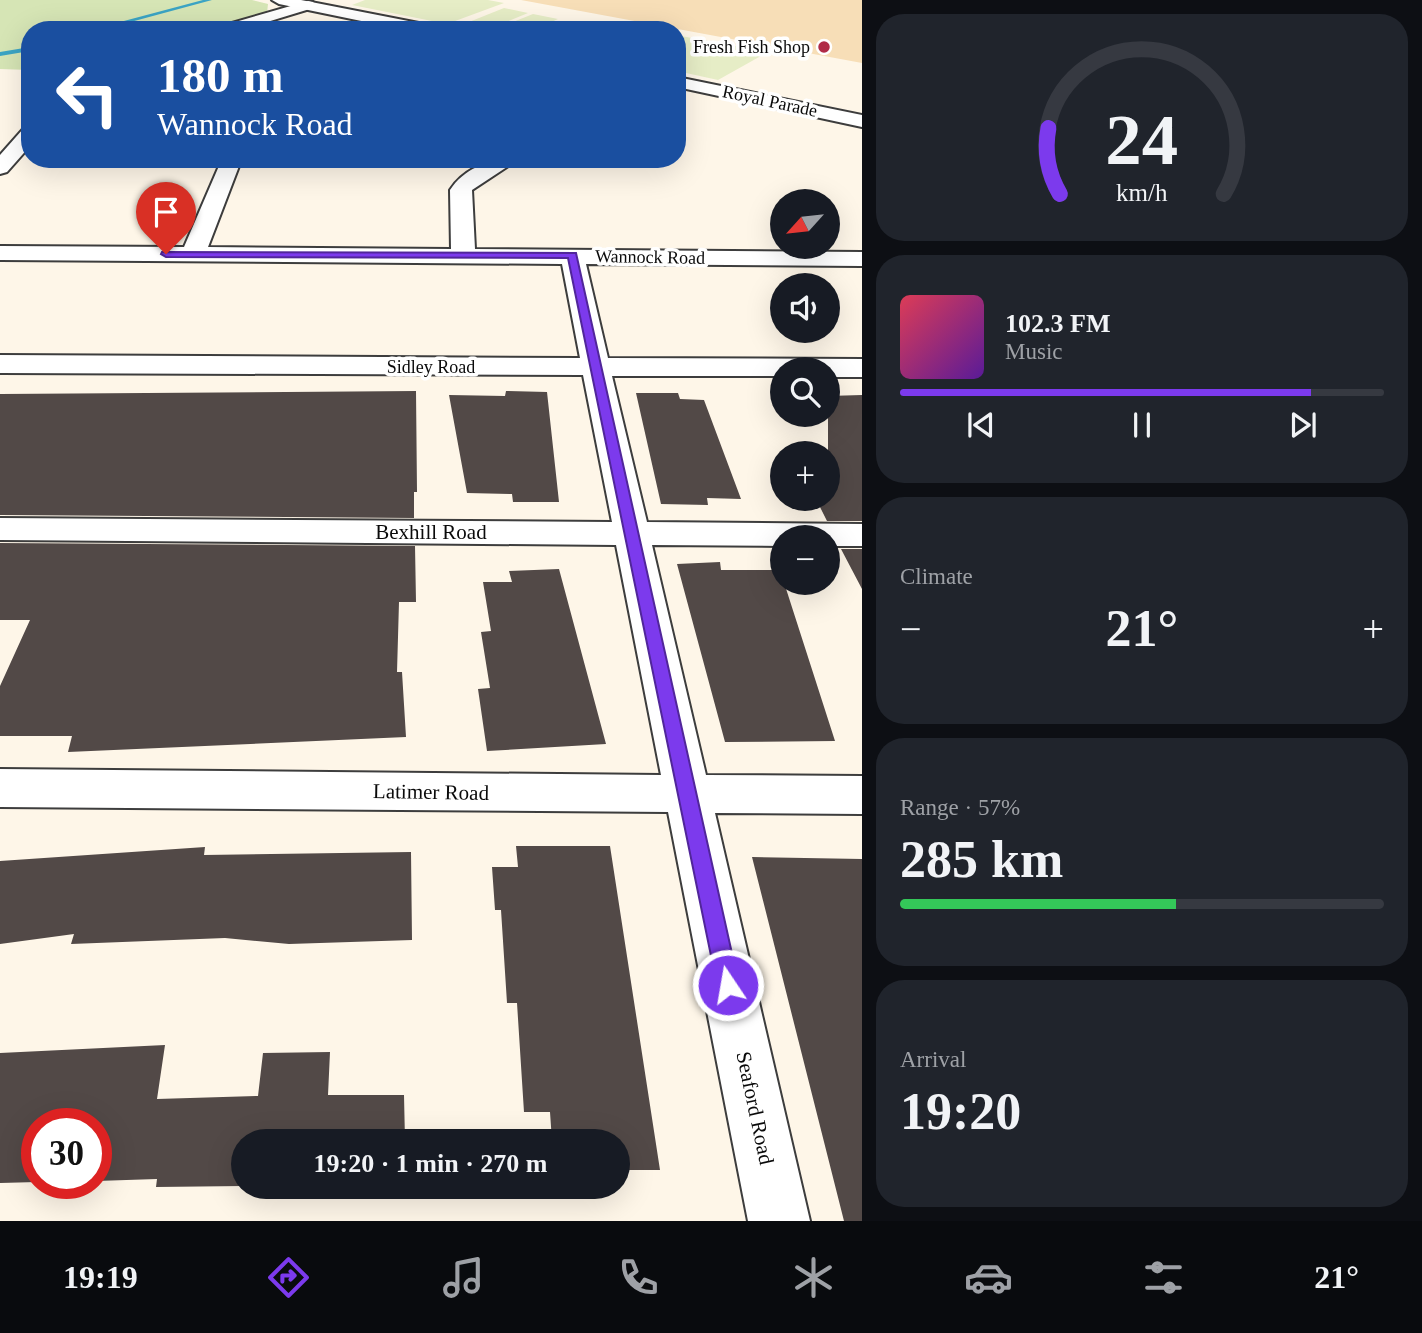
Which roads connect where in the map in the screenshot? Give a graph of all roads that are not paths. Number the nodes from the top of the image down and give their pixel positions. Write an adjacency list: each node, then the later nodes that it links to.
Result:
1 (279, 0): 2 (street)
2 (308, 5): 3 (street); 4 (street)
3 (255, 21)
4 (385, 21)
5 (686, 84): 6 (street, Royal Parade)
6 (862, 121)
7 (21, 143): 8 (street)
8 (0, 167)
9 (228, 168): 12 (street)
10 (493, 168): 14 (street)
11 (0, 253): 12 (street, Wannock Road)
12 (193, 254): 14 (street, Wannock Road)
13 (572, 255): 14 (street, Wannock Road); 15 (street, Wannock Road); 17 (street, Seaford Road)
14 (463, 256)
15 (862, 259)
16 (0, 365): 17 (street, Sidley Road)
17 (597, 368): 18 (street, Sidley Road); 20 (street, Seaford Road)
18 (862, 368)
19 (0, 529): 20 (street, Bexhill Road)
20 (630, 534): 21 (street, Bexhill Road); 23 (street, Seaford Road)
21 (862, 535)
22 (0, 788): 23 (street, Latimer Road)
23 (686, 794): 24 (street, Latimer Road); 25 (street, Seaford Road)
24 (862, 795)
25 (779, 1221)

